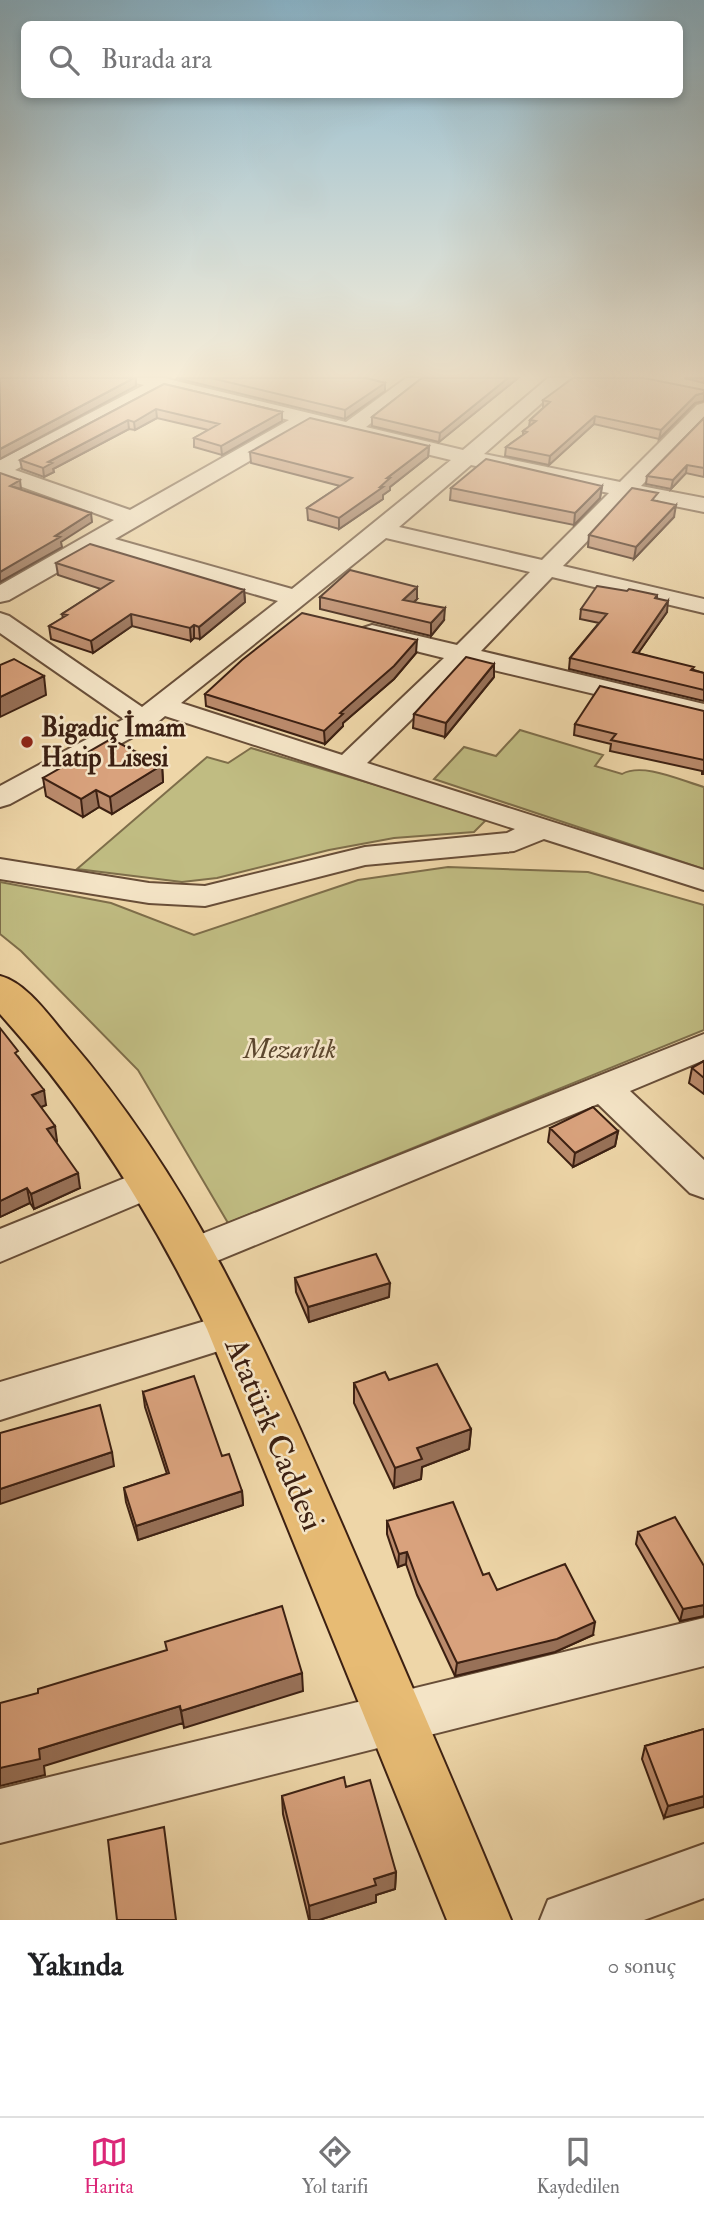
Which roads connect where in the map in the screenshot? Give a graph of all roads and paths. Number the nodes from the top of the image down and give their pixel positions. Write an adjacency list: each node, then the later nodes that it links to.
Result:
1 (220, 468): 8 (street)
2 (458, 468): 9 (street)
3 (517, 468): 6 (street)
4 (648, 468): 6 (street)
5 (0, 470): 8 (street)
6 (626, 490): 7 (street); 11 (street)
7 (704, 505)
8 (130, 518): 10 (street)
9 (382, 530): 11 (street); 14 (street)
10 (93, 540): 12 (street); 14 (street)
11 (547, 569): 13 (street); 17 (street)
12 (0, 595)
13 (704, 606)
14 (295, 608): 19 (street)
15 (0, 621): 19 (street)
16 (346, 626): 17 (street)
17 (462, 655): 18 (street); 20 (street)
18 (704, 712)
19 (153, 713): 20 (street); 21 (street)
20 (348, 765): 22 (street)
21 (0, 798)
22 (541, 828): 23 (street); 24 (street)
23 (0, 869)
24 (704, 880)
25 (0, 989): 28 (main road, Atatürk Caddesi)
26 (704, 1046): 27 (street)
27 (603, 1087): 29 (street); 31 (street)
28 (152, 1182): 30 (street); 31 (main road, Atatürk Caddesi)
29 (704, 1183)
30 (0, 1247)
31 (194, 1254): 32 (main road, Atatürk Caddesi)
32 (232, 1330): 33 (street); 35 (main road, Atatürk Caddesi)
33 (0, 1401)
34 (704, 1642): 35 (street)
35 (398, 1719): 36 (street); 38 (main road, Atatürk Caddesi)
36 (0, 1816)
37 (704, 1871): 39 (street)
38 (479, 1920)
39 (568, 1920)

